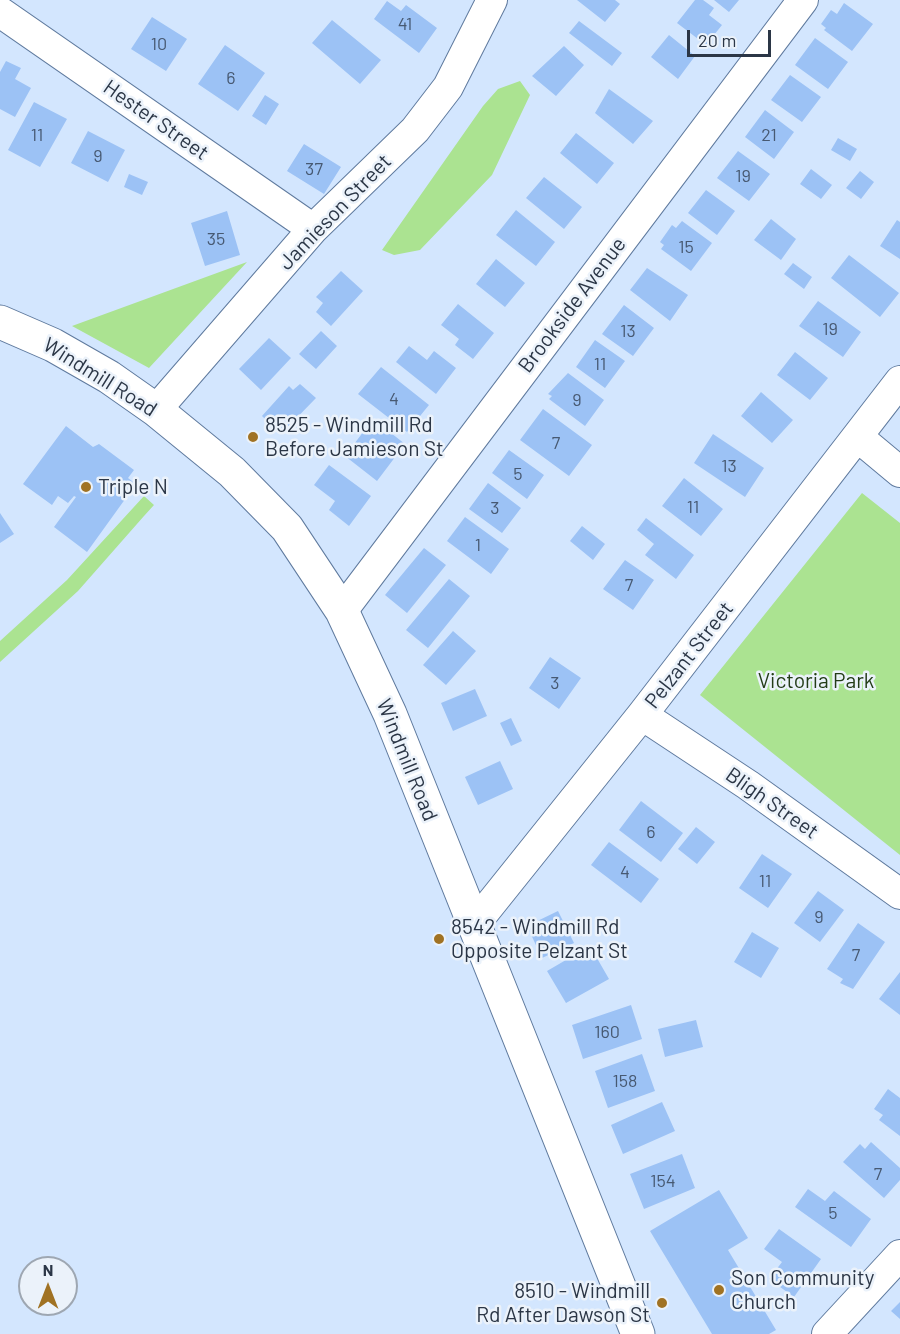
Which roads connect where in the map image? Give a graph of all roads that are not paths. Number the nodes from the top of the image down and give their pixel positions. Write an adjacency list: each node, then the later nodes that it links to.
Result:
1 (492, 0): 4 (street, Jamieson Street)
2 (803, 0): 10 (street, Brookside Avenue)
3 (0, 12): 4 (street, Hester Street)
4 (313, 229): 7 (street, Jamieson Street)
5 (2, 327): 7 (main road, Windmill Road)
6 (900, 381): 8 (street, Pelzant Street)
7 (156, 410): 10 (main road, Windmill Road)
8 (858, 437): 9 (street); 11 (street, Pelzant Street)
9 (900, 472)
10 (342, 611): 13 (main road, Windmill Road)
11 (642, 715): 12 (street, Bligh Street); 13 (street, Pelzant Street)
12 (900, 894)
13 (473, 926): 15 (main road, Windmill Road)
14 (900, 1255): 16 (street)
15 (638, 1334)
16 (827, 1334)

